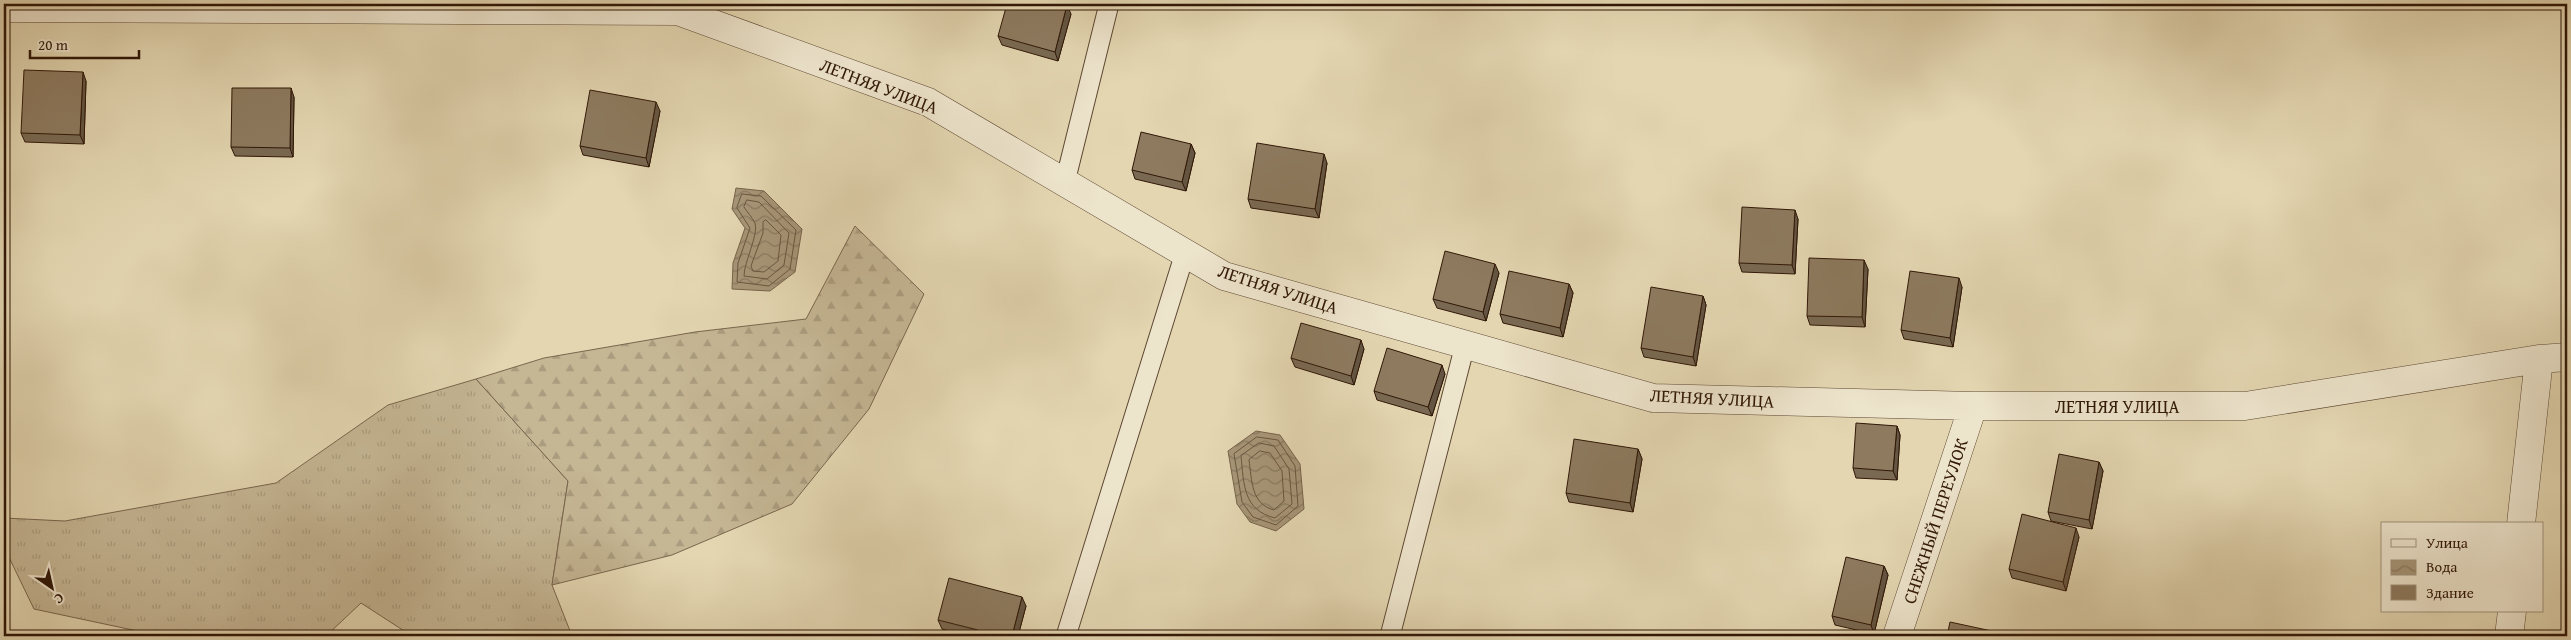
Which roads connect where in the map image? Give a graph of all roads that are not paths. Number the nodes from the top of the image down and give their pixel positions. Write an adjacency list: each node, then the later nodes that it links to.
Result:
1 (1109, 4): 3 (lane)
2 (4, 8): 3 (street, ЛЕТНЯЯ УЛИЦА)
3 (1065, 182): 4 (street, ЛЕТНЯЯ УЛИЦА)
4 (1185, 253): 5 (street, ЛЕТНЯЯ УЛИЦА); 11 (lane)
5 (1465, 344): 8 (street, ЛЕТНЯЯ УЛИЦА); 12 (lane)
6 (2567, 357): 7 (street, ЛЕТНЯЯ УЛИЦА)
7 (2539, 359): 8 (street, ЛЕТНЯЯ УЛИЦА); 9 (street)
8 (1973, 406): 13 (street, СНЕЖНЫЙ ПЕРЕУЛОК)
9 (2521, 522)
10 (2512, 612): 14 (street)
11 (1066, 636)
12 (1390, 636)
13 (1897, 636)
14 (2509, 636)

